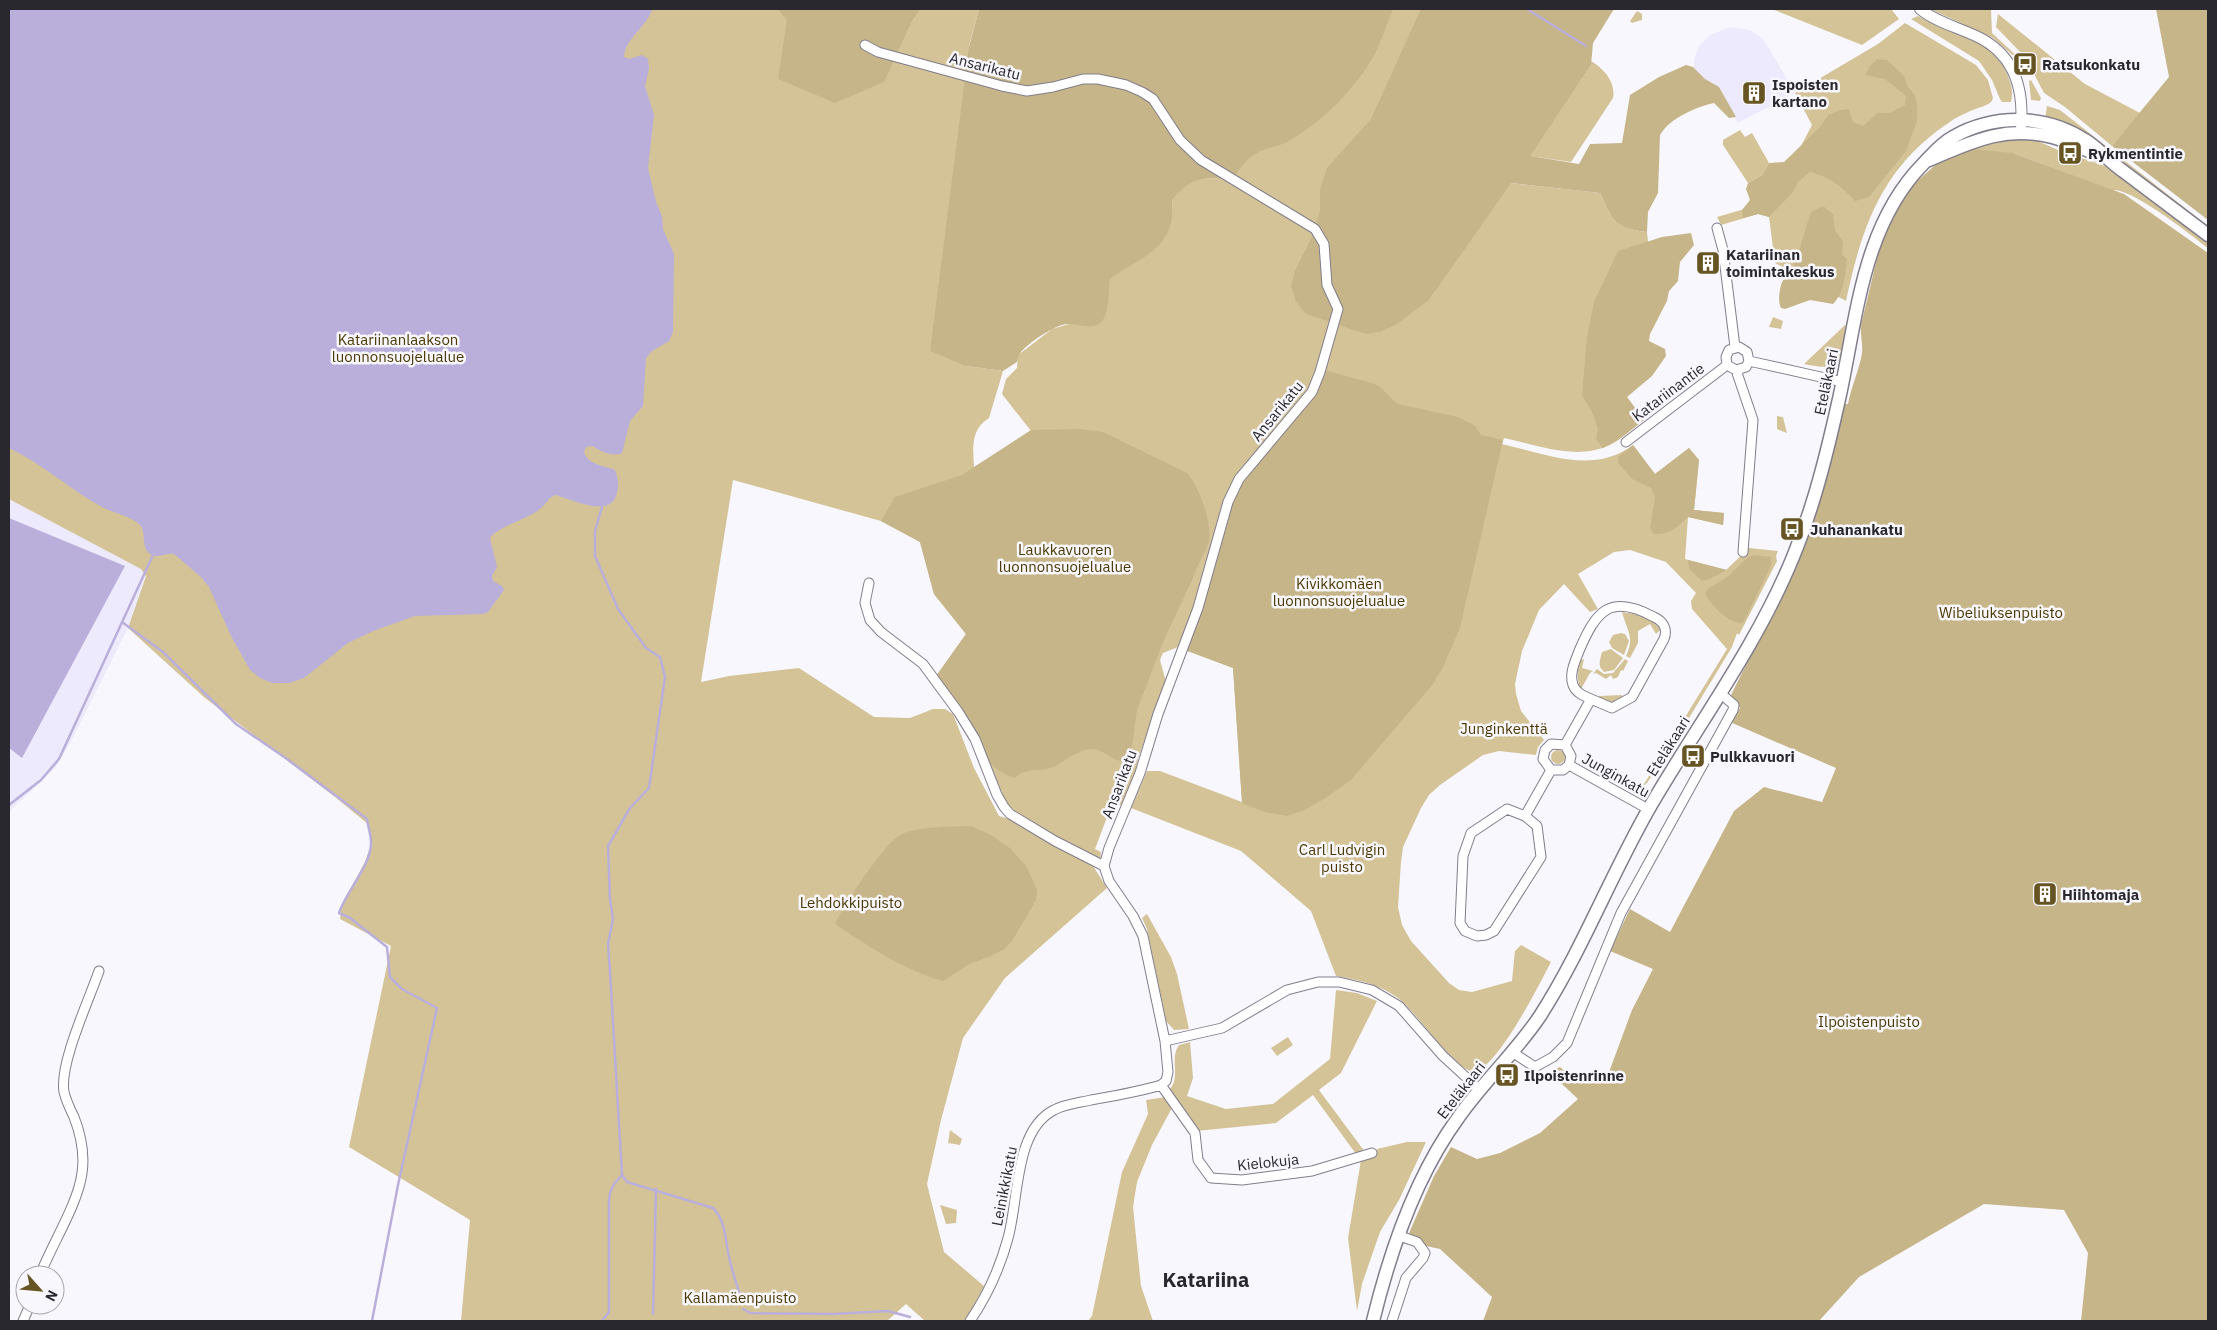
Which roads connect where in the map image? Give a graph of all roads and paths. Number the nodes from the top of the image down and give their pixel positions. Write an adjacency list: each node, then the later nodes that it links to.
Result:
1 (1920, 9): 3 (street)
2 (865, 45): 24 (street, Ansarikatu)
3 (2022, 119): 4 (street); 5 (main road, Eteläkaari); 6 (main road, Eteläkaari)
4 (2021, 134): 5 (main road, Eteläkaari); 6 (main road, Eteläkaari)
5 (2104, 157): 8 (main road)
6 (1927, 161): 13 (main road, Eteläkaari)
7 (1717, 228): 9 (street)
8 (2208, 235)
9 (1735, 347): 10 (street); 11 (street)
10 (1749, 362): 12 (street); 13 (street)
11 (1728, 365): 12 (street); 14 (street, Katariinantie)
12 (1736, 370): 15 (street)
13 (1843, 382): 17 (main road, Eteläkaari)
14 (1626, 442)
15 (1743, 552)
16 (869, 584): 24 (street)
17 (1720, 693): 22 (main road, Eteläkaari); 27 (street)
18 (1590, 699): 18 (street); 19 (street)
19 (1564, 745): 20 (street); 21 (street)
20 (1569, 764): 21 (street); 22 (street, Junginkatu)
21 (1551, 770): 23 (street)
22 (1648, 809): 27 (main road, Eteläkaari)
23 (1525, 816): 23 (street)
24 (1104, 866): 26 (street)
25 (99, 971): 32 (street)
26 (1165, 1041): 28 (street); 29 (street)
27 (1512, 1052): 29 (main road, Eteläkaari)
28 (1161, 1085): 30 (street, Kielokuja); 33 (street, Leinikkikatu)
29 (1480, 1090): 31 (main road, Eteläkaari)
30 (1372, 1153)
31 (1400, 1236): 34 (main road, Eteläkaari); 35 (street)
32 (44, 1265)
33 (970, 1321)
34 (1373, 1321)
35 (1392, 1321)

